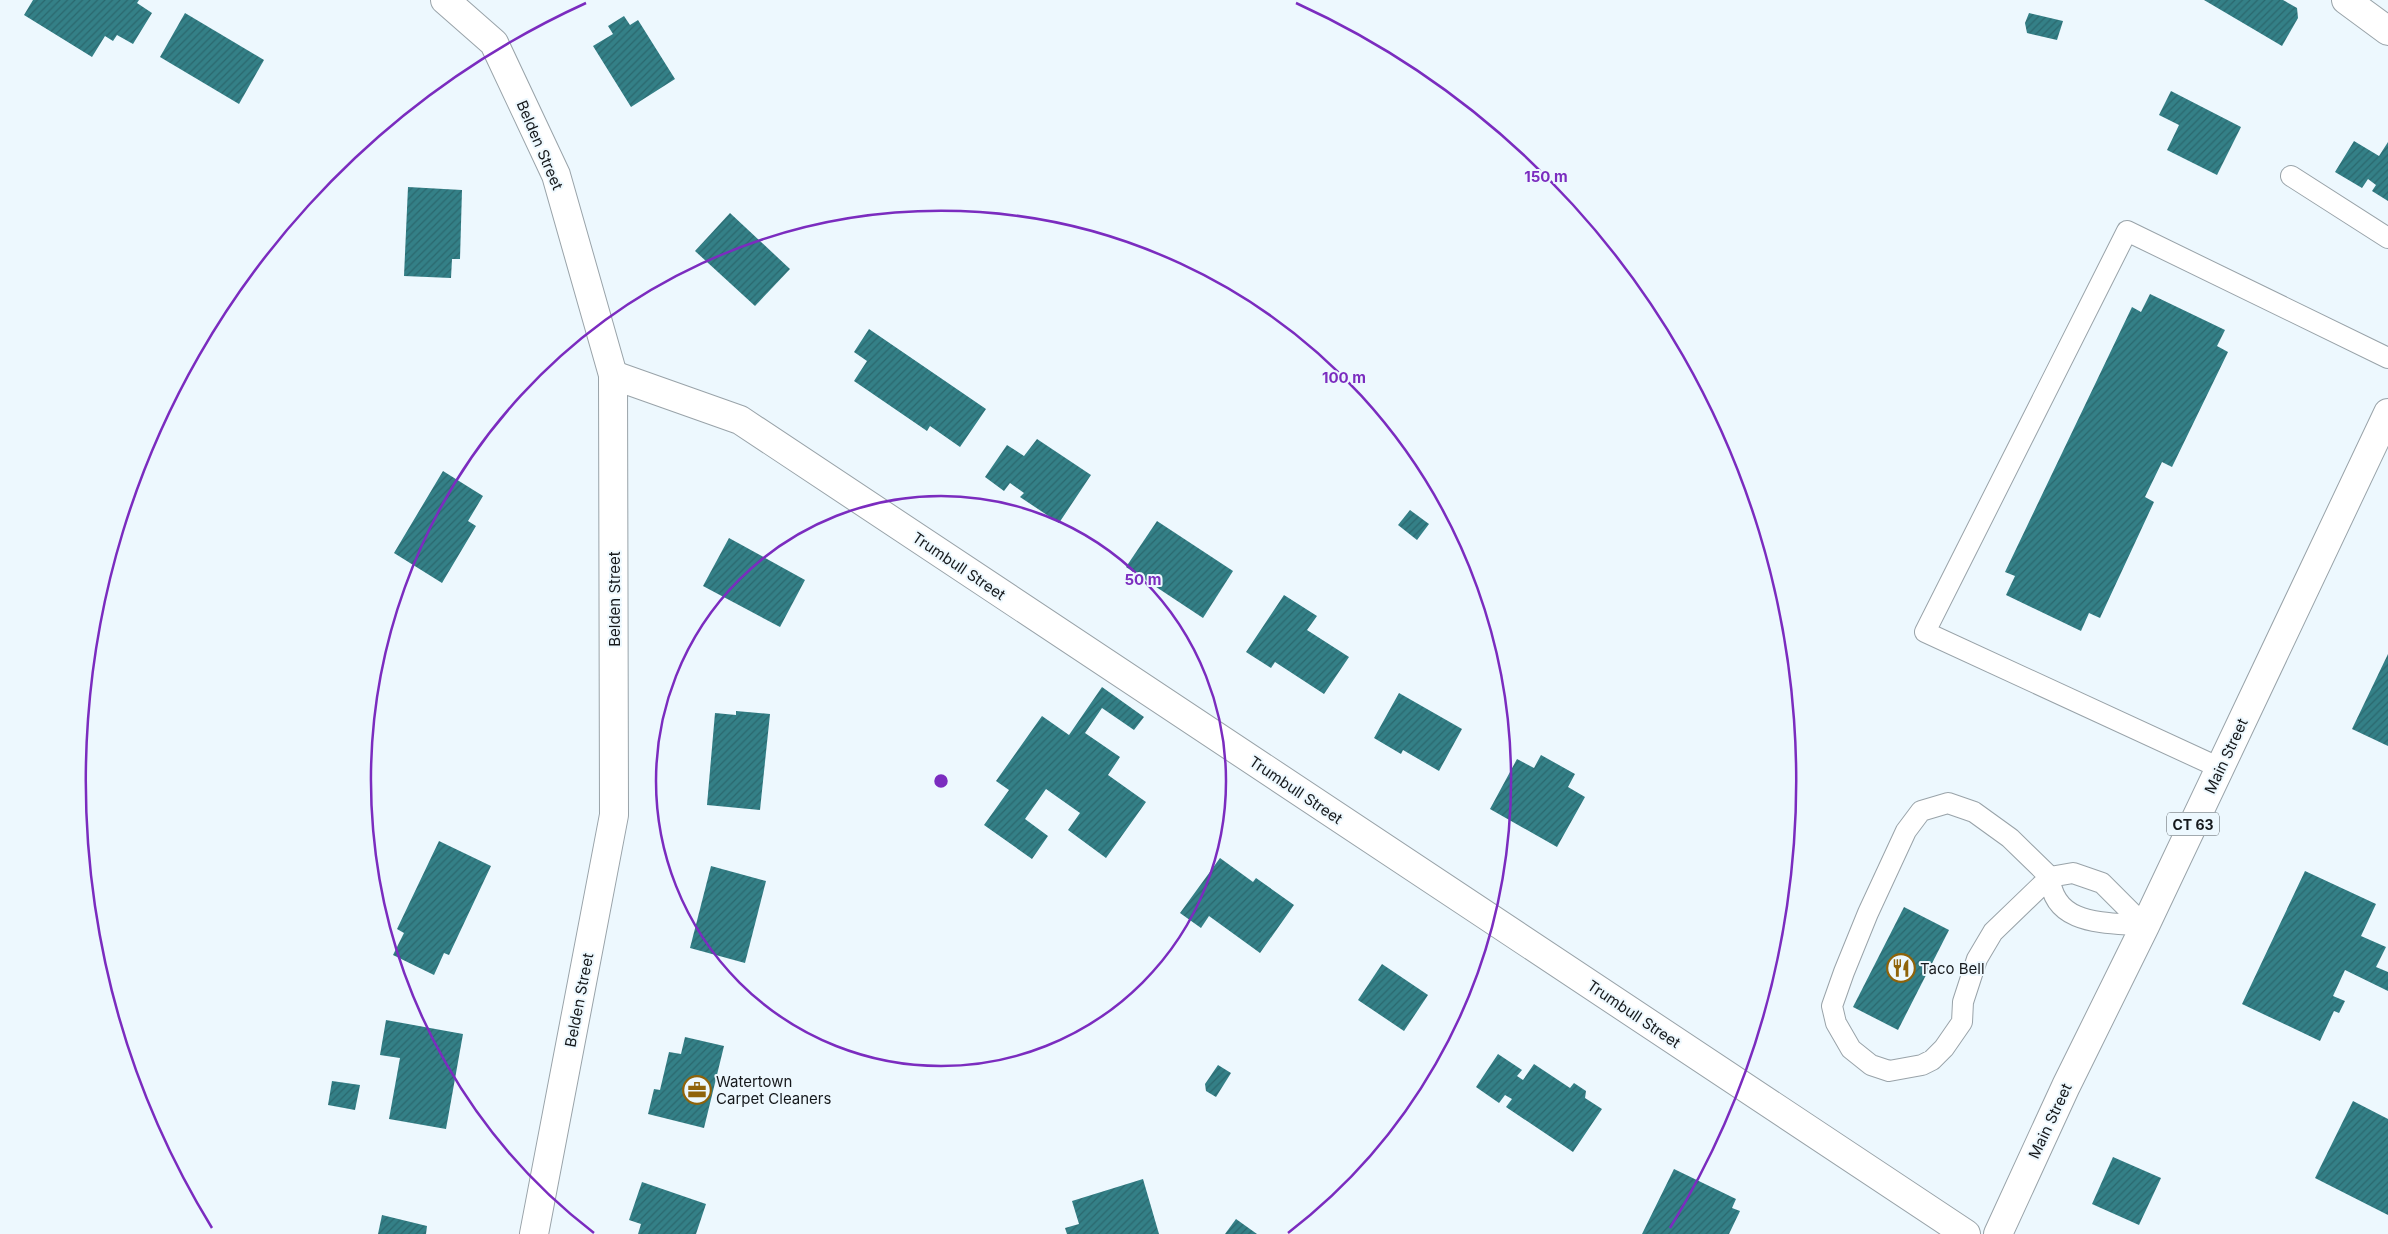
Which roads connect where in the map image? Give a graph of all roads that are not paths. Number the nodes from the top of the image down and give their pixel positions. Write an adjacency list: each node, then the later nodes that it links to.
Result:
1 (444, 0): 7 (street, Belden Street)
2 (2346, 0): 3 (street)
3 (2388, 31)
4 (2291, 176): 5 (lane)
5 (2388, 238)
6 (2388, 358): 9 (lane)
7 (612, 375): 12 (street, Belden Street); 13 (street, Trumbull Street)
8 (2388, 413): 9 (street, Main Street / CT 63)
9 (2220, 768): 11 (street, Main Street / CT 63)
10 (2050, 877): 10 (lane); 11 (lane); 11 (lane)
11 (2145, 926): 14 (street, Main Street / CT 63)
12 (534, 1234)
13 (1966, 1234)
14 (1998, 1234)

